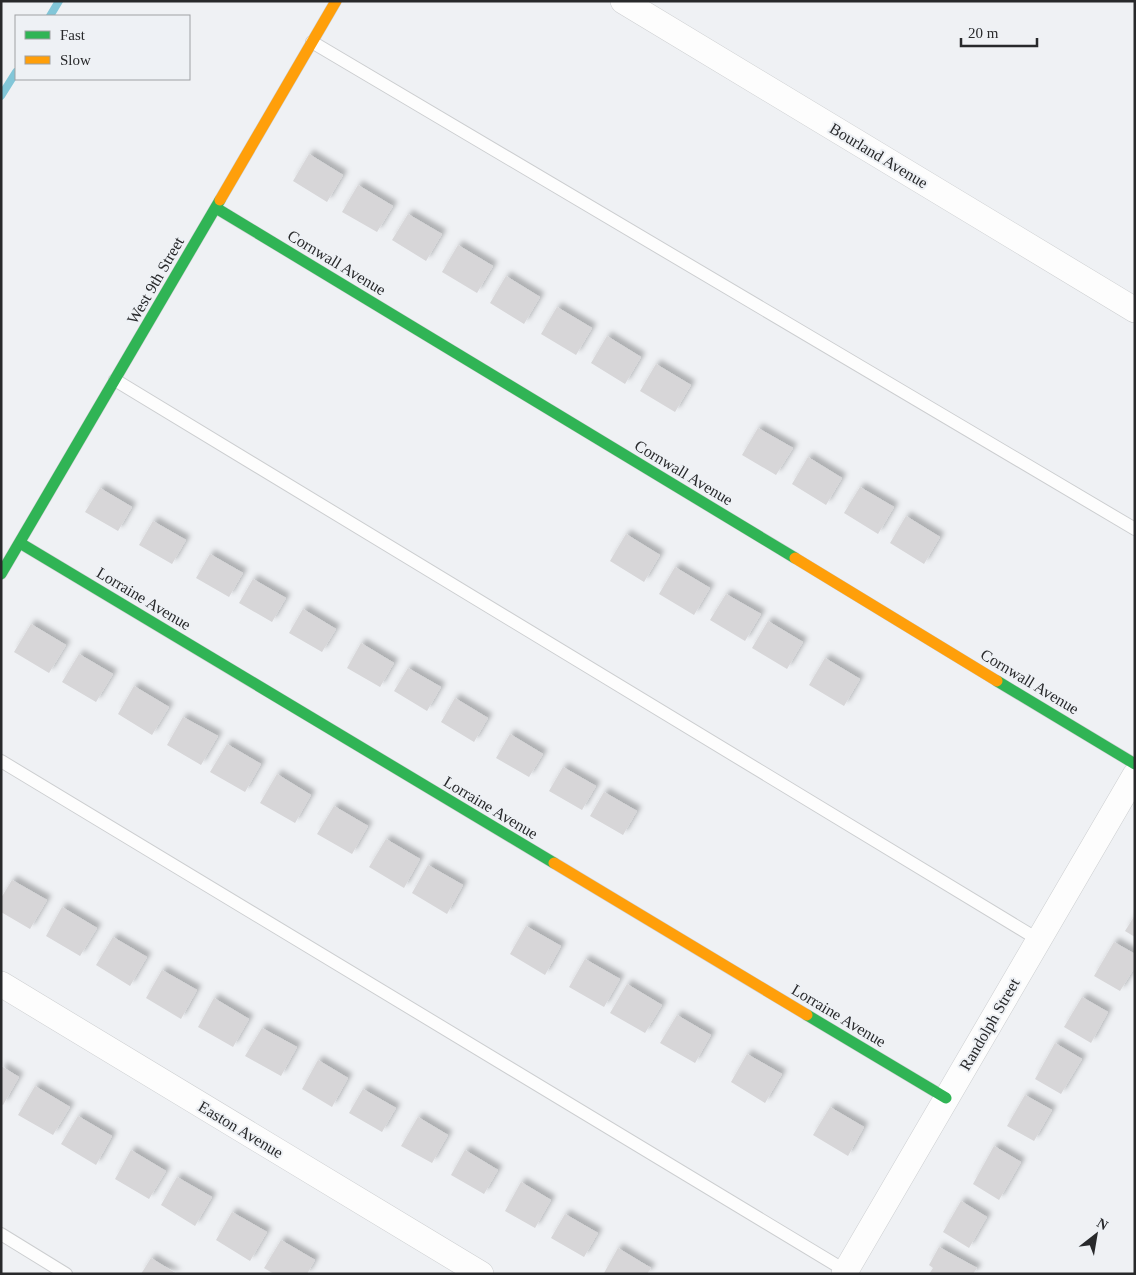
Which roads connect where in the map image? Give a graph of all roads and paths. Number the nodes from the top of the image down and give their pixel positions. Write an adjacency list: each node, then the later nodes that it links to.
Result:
1 (336, 1): 3 (street, West 9th Street)
2 (622, 1): 5 (street, Bourland Avenue)
3 (312, 42): 4 (street, West 9th Street); 7 (lane)
4 (216, 208): 6 (street, West 9th Street); 11 (street, Cornwall Avenue)
5 (1135, 310)
6 (115, 380): 8 (street, West 9th Street); 13 (lane)
7 (1135, 529)
8 (20, 543): 9 (street, West 9th Street); 15 (street, Lorraine Avenue)
9 (1, 574)
10 (1, 761): 17 (lane)
11 (1135, 764)
12 (1135, 775): 13 (street, Randolph Street)
13 (1038, 940): 15 (street, Randolph Street)
14 (1, 984): 19 (street, Easton Avenue)
15 (946, 1098): 17 (street, Randolph Street)
16 (1, 1234): 18 (lane)
17 (845, 1272)
18 (66, 1274)
19 (481, 1274)

